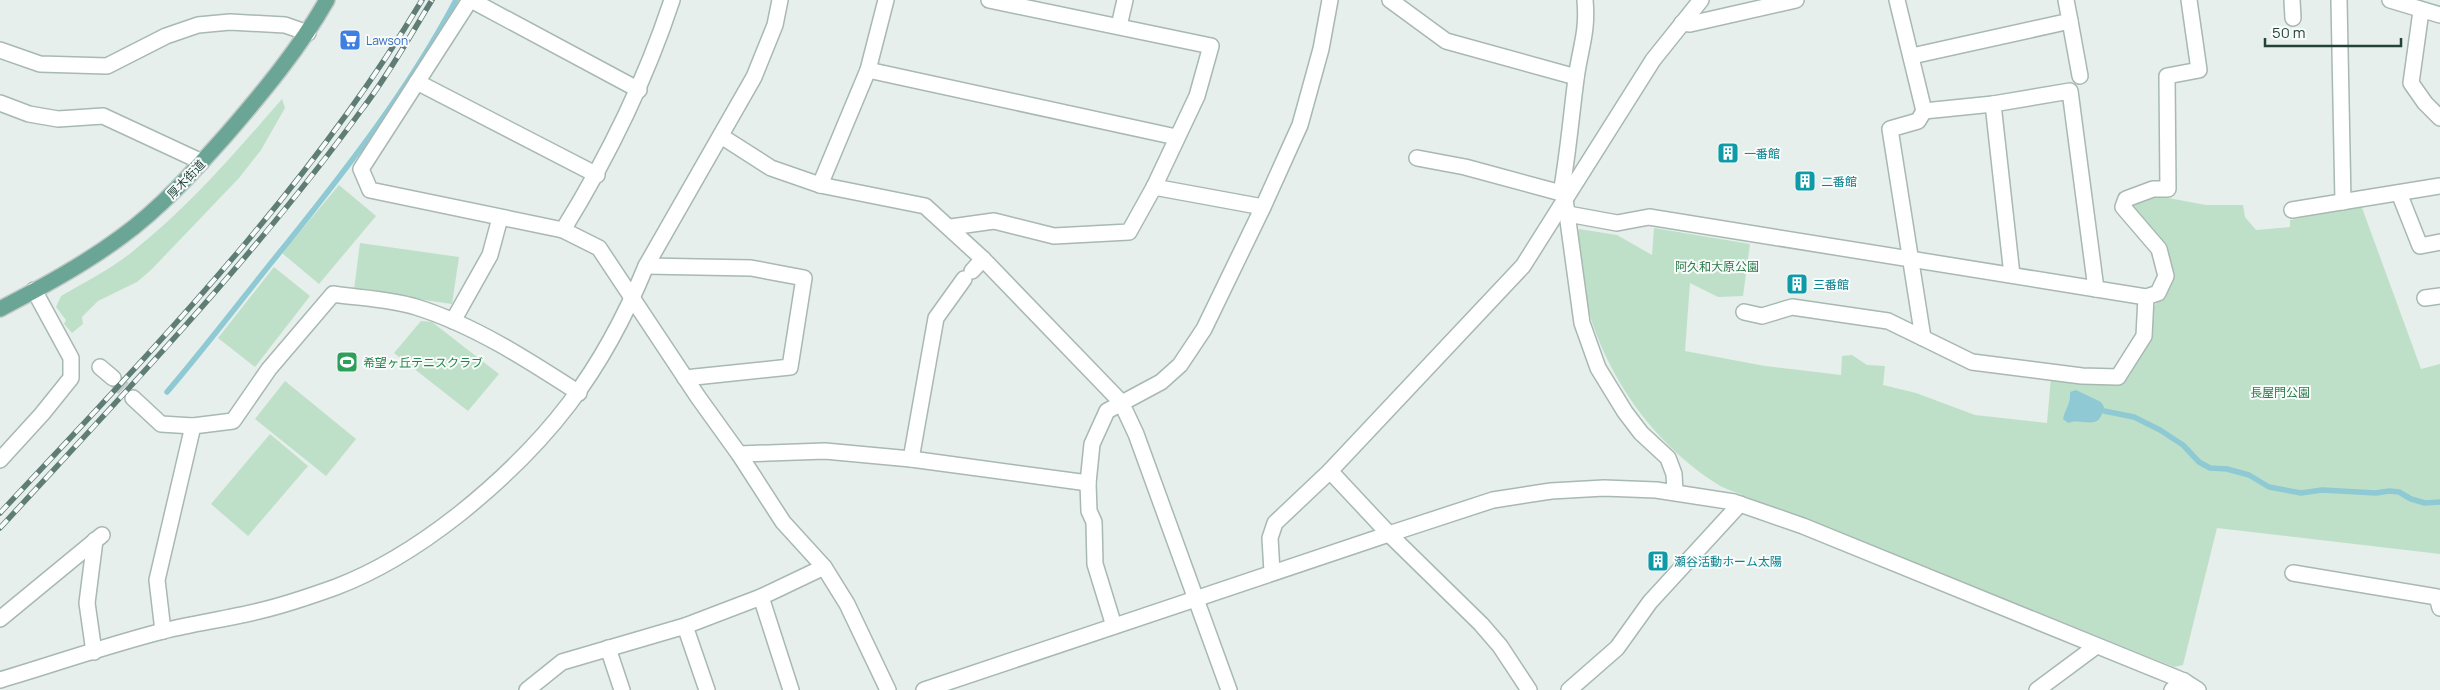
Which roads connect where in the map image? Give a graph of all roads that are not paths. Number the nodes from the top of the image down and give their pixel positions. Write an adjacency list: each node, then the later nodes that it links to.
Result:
1 (327, 0): 25 (main road, 厚木街道)
2 (471, 0): 31 (street); 32 (street)
3 (672, 0): 32 (street)
4 (780, 0): 37 (street)
5 (886, 0): 28 (street)
6 (989, 0): 24 (street)
7 (1125, 0): 24 (street)
8 (1330, 0): 48 (street)
9 (1390, 0): 30 (street)
10 (1585, 0): 30 (street)
11 (1701, 0): 23 (street)
12 (1796, 0): 23 (street)
13 (1897, 0): 27 (street)
14 (2066, 0): 22 (street)
15 (2189, 0): 61 (street)
16 (2292, 0): 21 (street)
17 (2339, 0): 47 (street)
18 (2390, 0): 19 (street)
19 (2421, 11): 20 (street); 36 (street)
20 (2440, 15)
21 (2293, 18)
22 (2070, 21): 27 (street); 29 (street)
23 (1682, 23): 46 (street)
24 (1119, 26): 38 (street)
25 (308, 33): 26 (street); 40 (main road, 厚木街道)
26 (0, 50)
27 (1912, 56): 35 (street)
28 (868, 70): 38 (street); 42 (street)
29 (2080, 76)
30 (1576, 77): 46 (street)
31 (417, 82): 41 (street); 51 (street)
32 (639, 90): 41 (street)
33 (0, 103): 40 (street)
34 (1993, 104): 35 (street); 58 (street); 60 (street)
35 (1924, 111): 55 (street)
36 (2440, 118)
37 (721, 136): 42 (street); 57 (street)
38 (1176, 138): 44 (street)
39 (1416, 158): 46 (street)
40 (202, 162): 59 (main road, 厚木街道)
41 (597, 175): 53 (street)
42 (820, 185): 52 (street)
43 (2440, 186): 45 (street)
44 (1154, 187): 48 (street); 52 (street)
45 (2399, 193): 47 (street); 54 (street)
46 (1563, 196): 50 (street); 77 (street)
47 (2343, 202): 49 (street)
48 (1263, 207): 72 (street)
49 (2292, 210)
50 (1568, 214): 55 (street); 79 (street)
51 (500, 218): 53 (street); 65 (street)
52 (951, 227): 56 (street)
53 (562, 230): 62 (street)
54 (2440, 242)
55 (1910, 258): 58 (street); 66 (street)
56 (983, 259): 72 (street); 75 (street)
57 (646, 266): 62 (street); 69 (street)
58 (2012, 275): 60 (street)
59 (34, 290): 63 (main road, 厚木街道); 76 (street)
60 (2096, 290): 61 (street)
61 (2146, 297): 66 (street)
62 (632, 299): 69 (street); 70 (street)
63 (0, 308)
64 (1744, 312): 66 (street)
65 (453, 321): 70 (street); 73 (street)
66 (1923, 338)
67 (100, 367): 68 (street)
68 (113, 378)
69 (685, 378): 74 (street)
70 (579, 393): 91 (street)
71 (133, 398): 73 (street)
72 (1121, 402): 78 (street); 86 (street)
73 (193, 426): 91 (street)
74 (739, 454): 75 (street); 82 (street)
75 (911, 459): 78 (street)
76 (0, 460)
77 (1330, 471): 81 (street); 83 (street)
78 (1088, 483): 90 (street)
79 (1675, 492): 80 (street); 81 (street)
80 (1740, 504): 92 (street); 105 (street)
81 (1389, 534): 83 (street); 104 (street)
82 (824, 567): 85 (street); 101 (street)
83 (1272, 572): 86 (street)
84 (2293, 573): 87 (street)
85 (761, 597): 89 (street); 100 (street)
86 (1195, 598): 90 (street); 103 (street)
87 (2440, 608)
88 (0, 620): 94 (street)
89 (685, 626): 93 (street); 99 (street)
90 (1114, 626): 102 (street)
91 (163, 631): 94 (street)
92 (2095, 647): 96 (street); 106 (street)
93 (608, 648): 97 (street); 98 (street)
94 (94, 652): 95 (street)
95 (0, 680)
96 (2178, 686): 107 (street)
97 (527, 690)
98 (622, 690)
99 (708, 690)
100 (791, 690)
101 (888, 690)
102 (924, 690)
103 (1229, 690)
104 (1529, 690)
105 (1569, 690)
106 (2037, 690)
107 (2198, 690)

